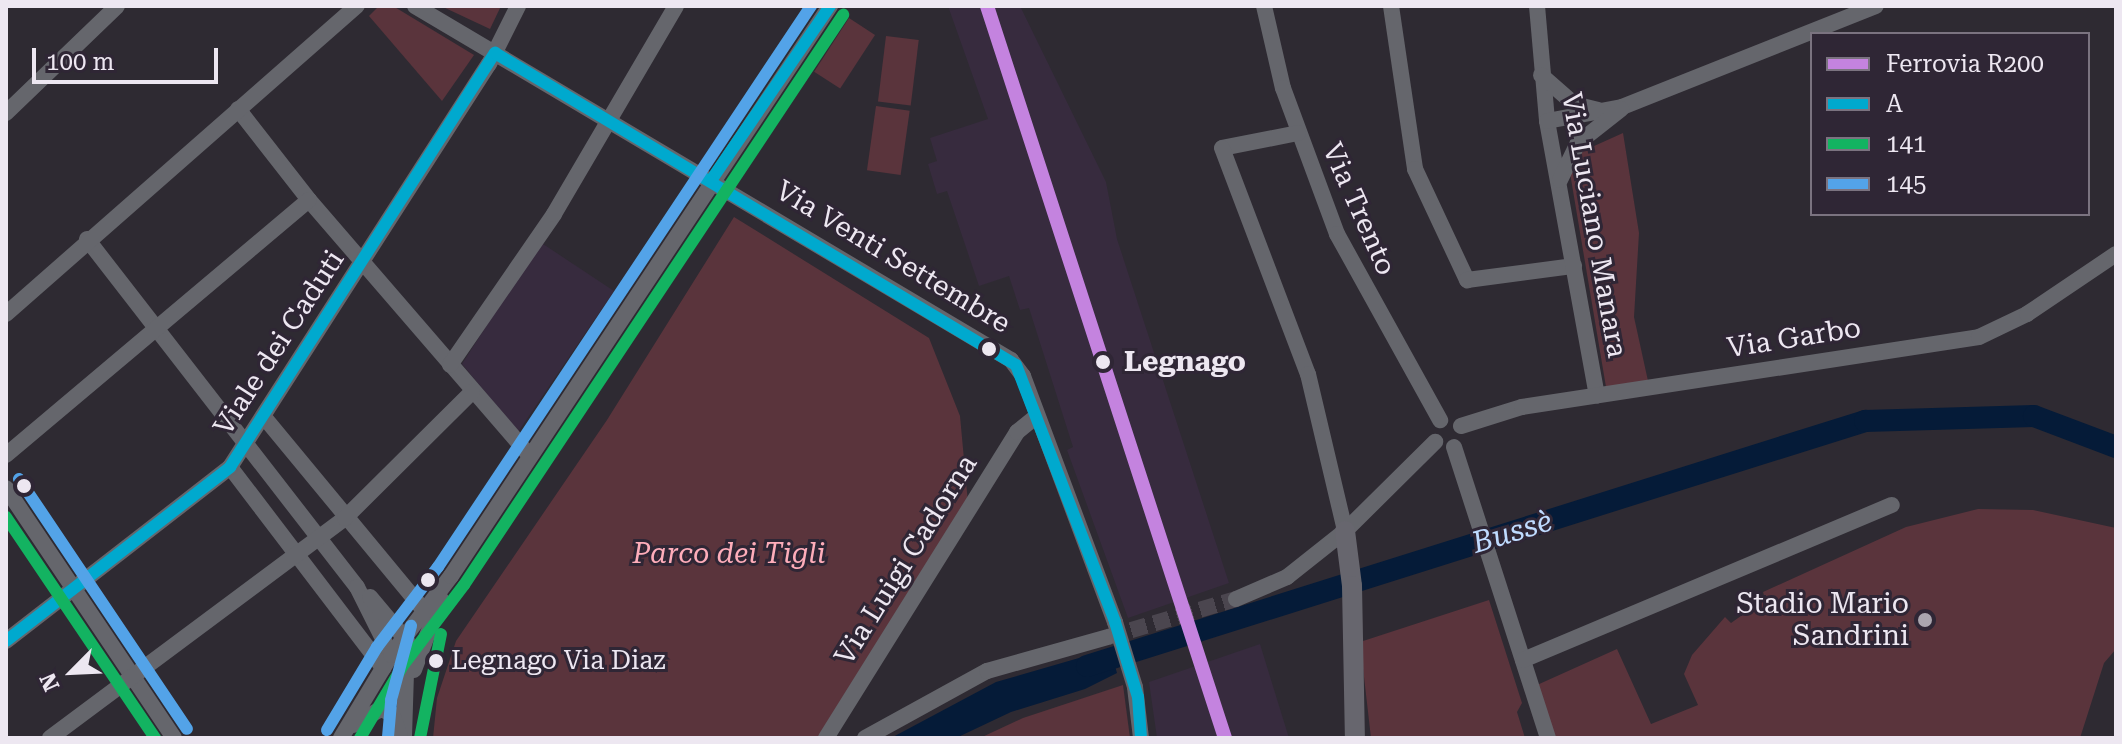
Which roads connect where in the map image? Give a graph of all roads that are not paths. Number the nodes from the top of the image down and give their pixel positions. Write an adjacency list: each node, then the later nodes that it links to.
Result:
1 (117, 6): 20 (street)
2 (357, 6): 18 (street)
3 (415, 6): 15 (street, Via Venti Settembre)
4 (518, 6): 15 (street, Viale dei Caduti)
5 (676, 6): 21 (street)
6 (830, 6): 12 (street)
7 (1264, 6): 24 (street, Via Trento)
8 (1391, 6): 31 (street)
9 (1527, 6): 16 (street, Via Luciano Manara)
10 (1537, 6): 16 (street, Via Luciano Manara)
11 (1876, 6): 14 (street)
12 (819, 14): 25 (street)
13 (1810, 32): 17 (street)
14 (1811, 32)
15 (495, 53): 21 (street, Via Venti Settembre); 30 (street, Viale dei Caduti)
16 (1540, 69): 19 (street); 22 (street, Via Luciano Manara)
17 (1625, 106): 19 (street); 23 (street)
18 (238, 109): 27 (street); 28 (street)
19 (1603, 111): 22 (street)
20 (6, 113)
21 (610, 121): 25 (street, Via Venti Settembre); 34 (street)
22 (1548, 127): 23 (street); 26 (street, Via Luciano Manara)
23 (1595, 129): 26 (street)
24 (1298, 133): 39 (street, Via Trento); 50 (street)
25 (712, 179): 37 (street, Via Venti Settembre); 45 (street)
26 (1559, 185): 31 (street, Via Luciano Manara)
27 (309, 200): 30 (street); 33 (street)
28 (87, 239): 32 (street); 33 (street)
29 (2116, 254): 36 (street, Via Garbo)
30 (362, 261): 34 (street); 38 (street, Viale dei Caduti)
31 (1574, 266): 36 (street, Via Luciano Manara)
32 (6, 314)
33 (157, 327): 42 (street); 44 (street)
34 (450, 365): 35 (street)
35 (472, 392): 45 (street); 49 (street)
36 (1597, 395): 40 (street, Via Garbo)
37 (1037, 416): 58 (street); 69 (street, Via Luigi Cadorna)
38 (264, 417): 42 (street, Viale dei Caduti); 49 (street)
39 (1440, 420): 40 (street); 41 (street)
40 (1461, 426): 43 (street)
41 (1435, 442): 43 (street); 50 (street)
42 (246, 443): 46 (street, Viale dei Caduti); 51 (street)
43 (1454, 447): 61 (street)
44 (6, 455)
45 (530, 456): 53 (street)
46 (230, 467): 52 (street); 54 (street, Viale dei Caduti)
47 (6, 488): 54 (street)
48 (1892, 505): 61 (street)
49 (345, 518): 51 (street); 57 (street)
50 (1345, 531): 56 (street); 72 (main road)
51 (319, 538): 52 (street); 55 (street)
52 (296, 553): 62 (street); 63 (street)
53 (451, 576): 57 (street); 64 (street)
54 (74, 588): 60 (street, Viale dei Caduti); 63 (street)
55 (359, 589): 59 (street); 62 (street)
56 (1236, 599)
57 (423, 609): 59 (street)
58 (1111, 630): 70 (street); 71 (street, bridge)
59 (404, 637): 62 (street); 64 (street)
60 (6, 641)
61 (1523, 660): 73 (street)
62 (387, 662): 67 (street)
63 (133, 676): 65 (street); 66 (street)
64 (407, 703): 68 (street)
65 (50, 738)
66 (174, 738)
67 (342, 738): 68 (street)
68 (403, 738)
69 (826, 738)
70 (865, 738)
71 (1141, 738)
72 (1355, 738)
73 (1548, 738)

